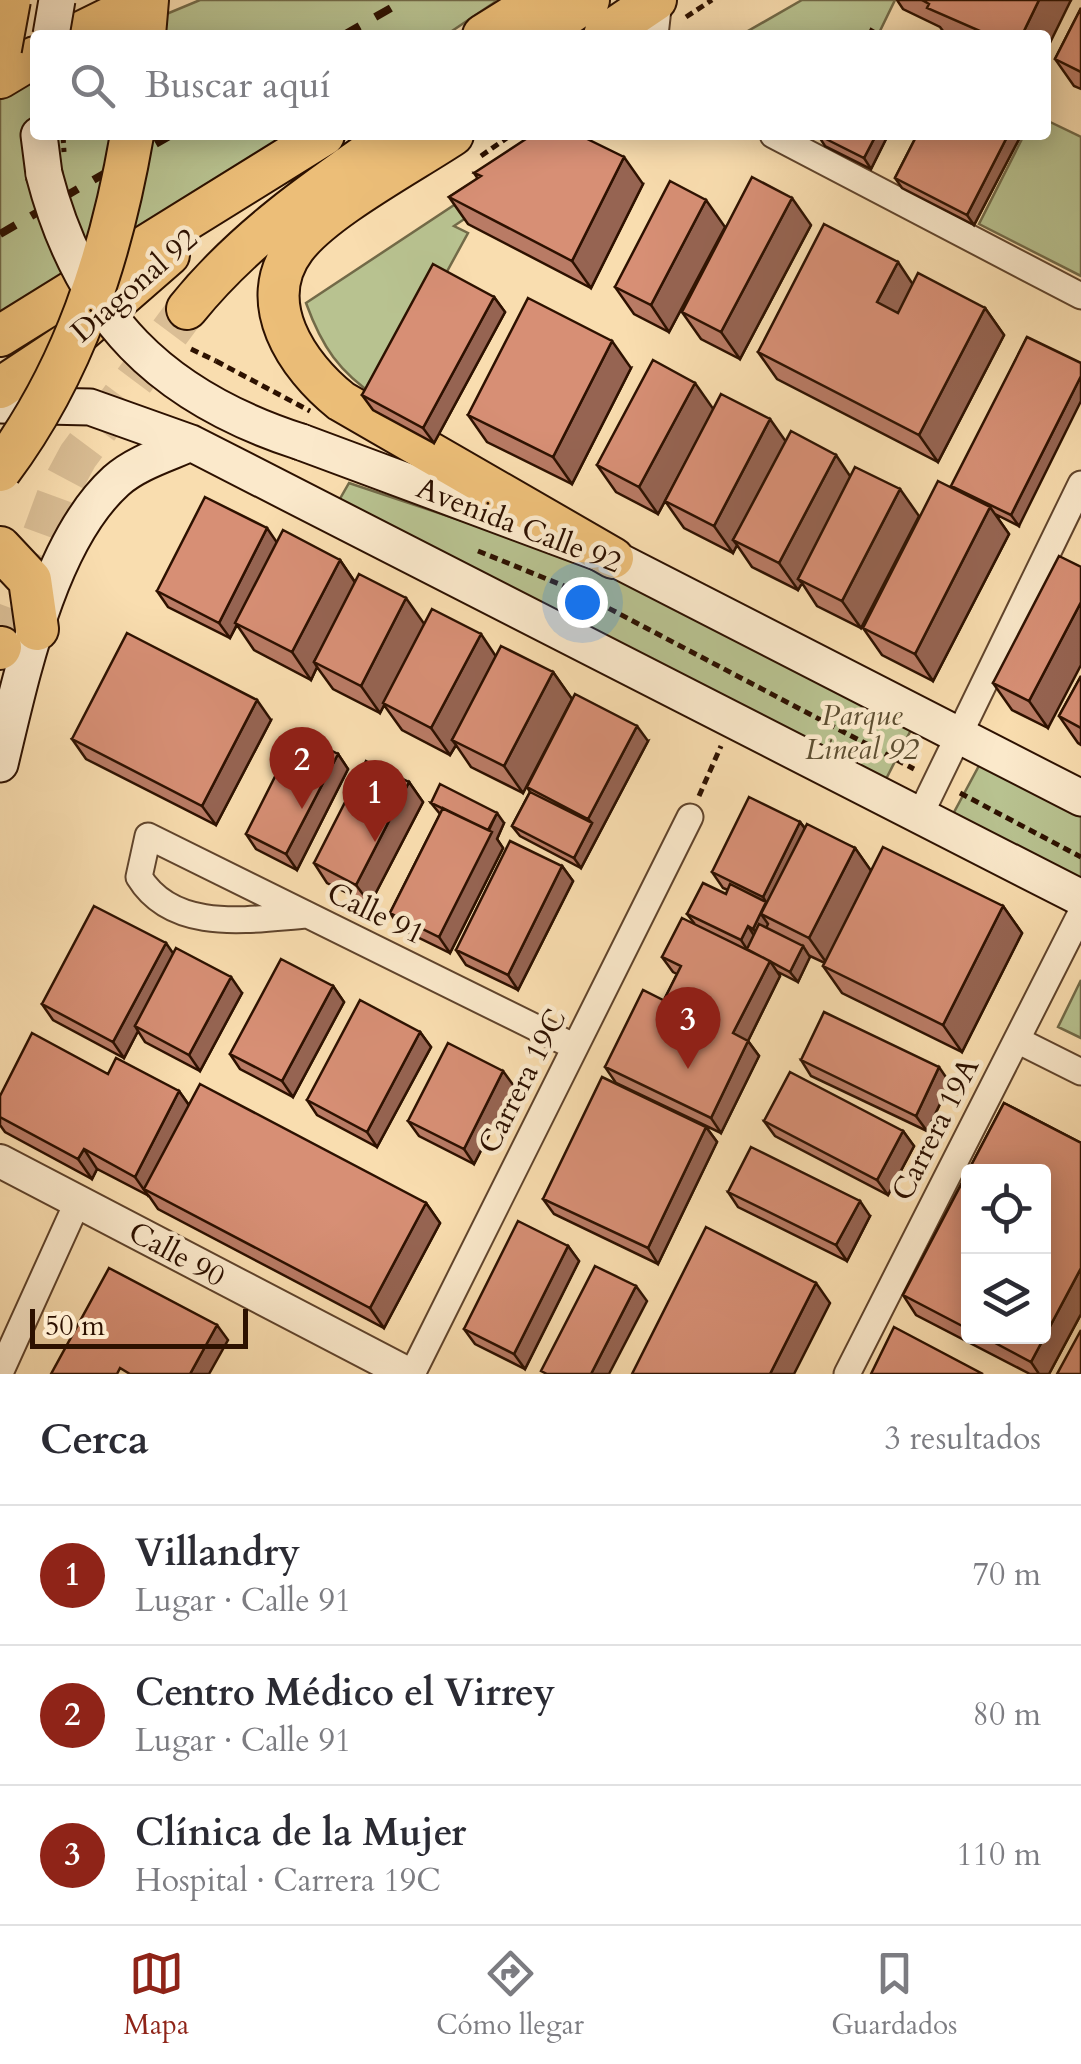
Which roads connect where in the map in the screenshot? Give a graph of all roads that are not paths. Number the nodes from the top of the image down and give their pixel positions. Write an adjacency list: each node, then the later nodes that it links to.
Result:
1 (9, 0): 16 (highway, bridge)
2 (57, 0): 8 (main road, bridge)
3 (72, 0): 15 (main road)
4 (147, 0): 9 (main road); 10 (highway)
5 (540, 0): 11 (main road)
6 (589, 0): 12 (main road)
7 (658, 0): 13 (main road); 14 (street)
8 (51, 30)
9 (85, 30)
10 (144, 30)
11 (492, 30)
12 (545, 30)
13 (612, 30)
14 (655, 30)
15 (0, 37)
16 (0, 49)
17 (30, 60): 18 (main road)
18 (0, 78)
19 (41, 140): 35 (main road, Avenida Calle 92, bridge)
20 (131, 140): 32 (highway, bridge)
21 (316, 140): 25 (main road, Diagonal 92)
22 (387, 140): 27 (main road)
23 (446, 140): 35 (main road)
24 (783, 140): 26 (street)
25 (262, 174): 28 (main road, Diagonal 92); 29 (main road, Diagonal 92)
26 (1081, 296)
27 (188, 329)
28 (0, 336)
29 (0, 388)
30 (0, 405): 31 (main road)
31 (191, 443): 36 (main road); 40 (main road)
32 (0, 470)
33 (1081, 484): 37 (street)
34 (0, 548): 36 (highway)
35 (613, 558): 37 (main road, Avenida Calle 92)
36 (13, 642): 38 (main road)
37 (946, 728): 39 (main road, Avenida Calle 92); 40 (street)
38 (0, 764)
39 (1081, 798)
40 (906, 808): 42 (main road)
41 (690, 816): 46 (street, Carrera 19C)
42 (1081, 898)
43 (1081, 913): 45 (street, Carrera 19A)
44 (307, 914): 44 (street, Calle 91); 46 (street, Calle 91)
45 (1017, 1040): 47 (street); 52 (street, Carrera 19A)
46 (575, 1047): 51 (street, Carrera 19C)
47 (1081, 1072)
48 (0, 1161): 49 (street, Calle 90)
49 (78, 1202): 50 (street); 51 (street, Calle 90)
50 (0, 1373)
51 (410, 1374)
52 (848, 1374)

